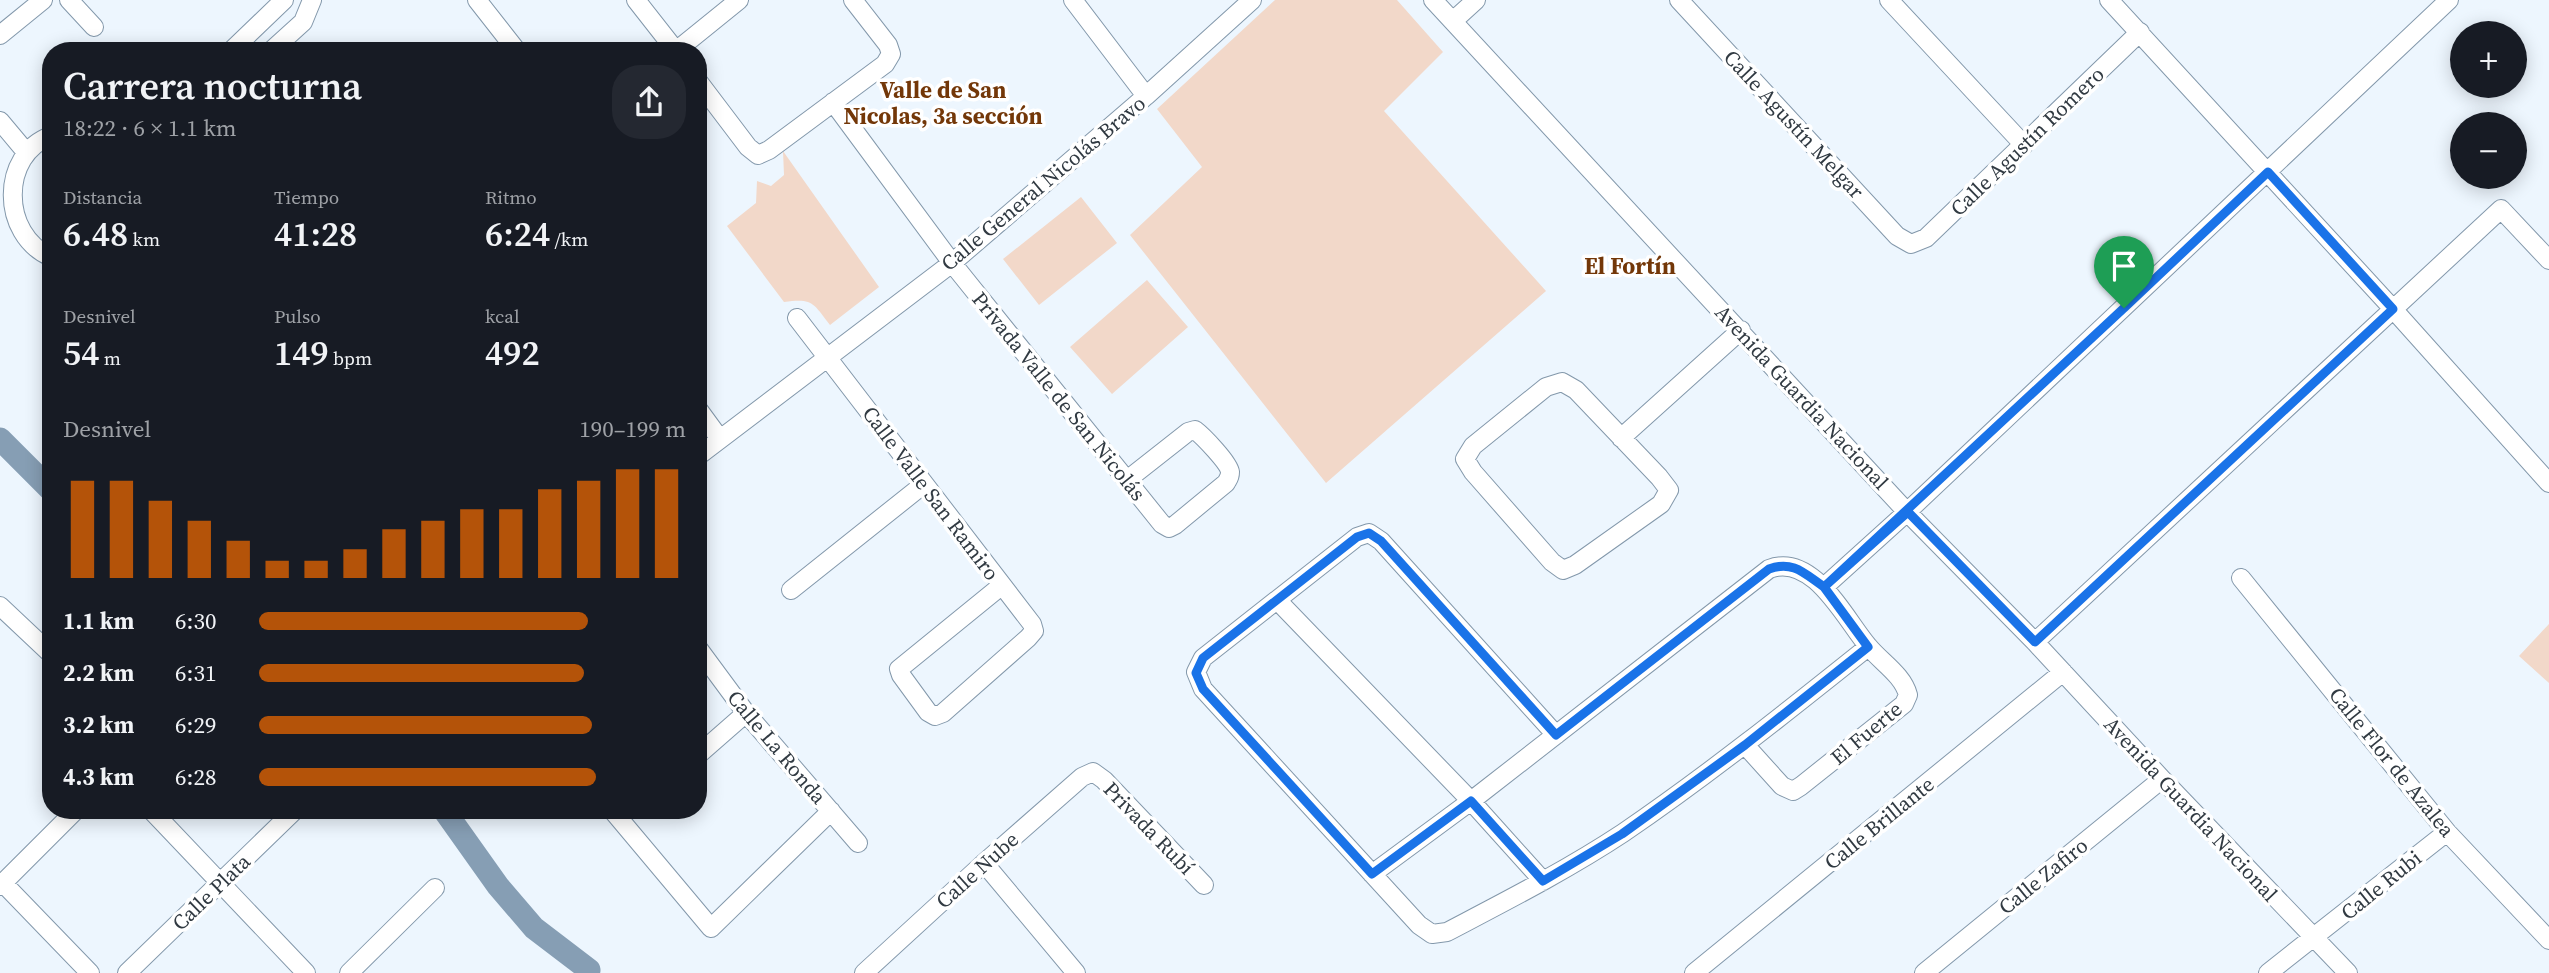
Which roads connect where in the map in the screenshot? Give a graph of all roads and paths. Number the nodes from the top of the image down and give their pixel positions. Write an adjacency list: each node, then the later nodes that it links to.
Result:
1 (43, 0): 20 (street)
2 (69, 0): 18 (street)
3 (284, 0): 21 (street)
4 (312, 0): 22 (street)
5 (477, 0): 23 (street)
6 (636, 0): 24 (street)
7 (739, 0): 25 (street)
8 (853, 0): 28 (street)
9 (1073, 0): 27 (street)
10 (1252, 0): 27 (street, Calle General Nicolás Bravo)
11 (1433, 0): 17 (street, Avenida Guardia Nacional)
12 (1476, 0): 17 (street)
13 (1679, 0): 34 (street, Calle Agustín Melgar)
14 (1889, 0): 31 (street)
15 (2109, 0): 19 (street)
16 (2449, 0): 33 (street)
17 (1453, 21): 40 (street, Avenida Guardia Nacional)
18 (94, 27)
19 (2140, 32): 31 (street, Calle Agustín Romero); 33 (street)
20 (0, 36)
21 (246, 42)
22 (281, 42)
23 (510, 42)
24 (669, 42)
25 (687, 42)
26 (707, 93): 28 (street)
27 (1146, 96): 37 (street, Calle General Nicolás Bravo)
28 (833, 102): 37 (street, Privada Valle de San Nicolás)
29 (0, 121): 32 (street)
30 (42, 140): 32 (street)
31 (2024, 145): 34 (street, Calle Agustín Romero)
32 (26, 152): 35 (street)
33 (2268, 172): 38 (street); 49 (street)
34 (1912, 244)
35 (42, 252)
36 (2549, 260): 38 (street)
37 (951, 263): 41 (street, Calle General Nicolás Bravo); 46 (street, Privada Valle de San Nicolás)
38 (2393, 309): 47 (street); 56 (street)
39 (797, 318): 41 (street, Calle Valle San Ramiro)
40 (1741, 330): 43 (street); 49 (street, Avenida Guardia Nacional)
41 (827, 356): 44 (street, Calle General Nicolás Bravo); 48 (street, Calle Valle San Ramiro)
42 (707, 422): 44 (street)
43 (1621, 438): 43 (street)
44 (720, 439): 45 (street, Calle General Nicolás Bravo)
45 (707, 449)
46 (1127, 480): 46 (street, Privada Valle de San Nicolás)
47 (2549, 483)
48 (924, 484): 51 (street, Calle Valle San Ramiro); 53 (street)
49 (1908, 512): 52 (street); 56 (street, Avenida Guardia Nacional)
50 (2241, 578): 73 (street, Calle Flor de Azalea)
51 (1001, 586): 51 (street, Calle Valle San Ramiro)
52 (1824, 587): 58 (street, El Fuerte); 62 (street, El Fuerte)
53 (791, 590)
54 (1277, 600): 62 (street); 67 (street); 76 (street)
55 (0, 606): 57 (street)
56 (2035, 642): 60 (street, Avenida Guardia Nacional)
57 (42, 646)
58 (1868, 647): 63 (street); 63 (street, El Fuerte)
59 (707, 660): 61 (street, Calle La Ronda)
60 (2063, 672): 66 (street, Avenida Guardia Nacional); 90 (street, Calle Brillante)
61 (746, 713): 64 (street); 68 (street, Calle La Ronda)
62 (1556, 735): 67 (street)
63 (1745, 745): 77 (street)
64 (707, 747)
65 (1093, 772): 75 (street, Calle Nube); 80 (street, Privada Rubí)
66 (2162, 779): 82 (street, Avenida Guardia Nacional); 91 (street, Calle Zafiro)
67 (1471, 801): 76 (street); 77 (street)
68 (831, 811): 72 (street, Calle La Ronda); 74 (street, Calle La Ronda)
69 (67, 819): 79 (street)
70 (160, 819): 78 (street)
71 (286, 819): 78 (street, Calle Plata)
72 (627, 819)
73 (2447, 832): 82 (street, Calle Rubi); 83 (street, Calle Flor de Azalea)
74 (858, 843)
75 (984, 863): 84 (street, Calle Nube); 89 (street)
76 (1372, 874): 77 (street)
77 (1543, 881)
78 (220, 883): 86 (street, Calle Plata); 87 (street)
79 (1, 884): 85 (street)
80 (1204, 886)
81 (435, 888): 88 (street)
82 (2314, 938): 92 (street, Calle Rubi); 93 (street, Avenida Guardia Nacional)
83 (2549, 940)
84 (877, 969)
85 (90, 973)
86 (127, 973)
87 (306, 973)
88 (349, 973)
89 (1076, 973)
90 (1694, 973)
91 (1924, 973)
92 (2268, 973)
93 (2348, 973)

